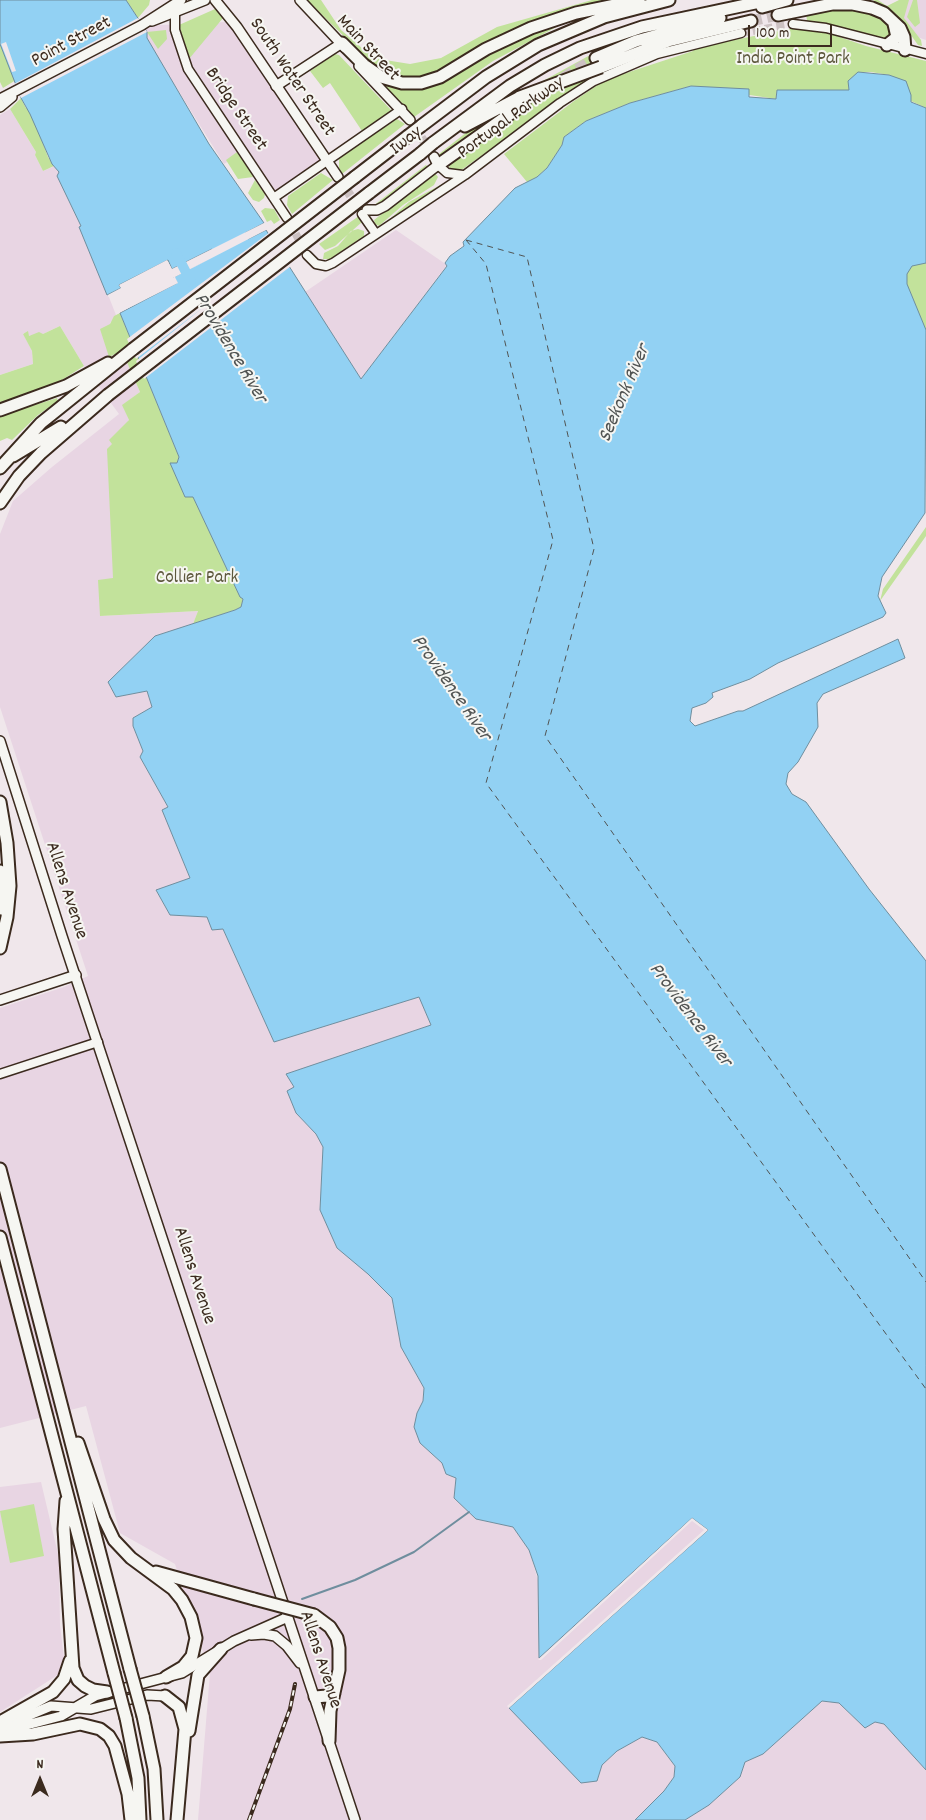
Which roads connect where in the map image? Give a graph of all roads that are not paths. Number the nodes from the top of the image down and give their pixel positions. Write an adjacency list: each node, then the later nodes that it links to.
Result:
1 (181, 0): 13 (main road)
2 (205, 0): 9 (main road)
3 (215, 0): 21 (main road, South Water Street)
4 (300, 0): 16 (main road, Main Street)
5 (639, 0): 16 (highway)
6 (669, 0): 38 (highway, Iway, bridge)
7 (770, 0): 28 (highway, Iway)
8 (787, 0): 20 (highway)
9 (175, 14): 13 (main road); 33 (street, Bridge Street)
10 (778, 15): 11 (highway)
11 (892, 20): 17 (highway); 18 (highway)
12 (751, 21): 20 (highway)
13 (142, 24): 22 (main road, Point Street)
14 (793, 24): 17 (street)
15 (741, 33): 31 (street, Portugal Parkway)
16 (342, 43): 21 (main road); 26 (main road, Main Street)
17 (887, 45): 18 (street)
18 (905, 50): 19 (street)
19 (926, 54)
20 (598, 62): 24 (highway, bridge)
21 (276, 86): 29 (main road, South Water Street)
22 (17, 91): 23 (main road, Point Street); 25 (main road, Point Street)
23 (0, 99)
24 (522, 101): 28 (highway); 30 (highway)
25 (0, 106)
26 (402, 109): 27 (main road, Main Street); 29 (street)
27 (410, 120)
28 (433, 143): 39 (highway, Iway, bridge)
29 (328, 160): 32 (main road, South Water Street); 33 (street)
30 (436, 161): 31 (street); 34 (main road)
31 (465, 174): 36 (street, Portugal Parkway)
32 (338, 177)
33 (275, 196): 35 (street, Bridge Street)
34 (364, 212): 36 (street)
35 (287, 218)
36 (376, 234): 37 (street, Portugal Parkway)
37 (307, 255)
38 (94, 376): 40 (highway); 42 (highway)
39 (108, 395): 41 (highway); 43 (highway)
40 (0, 410)
41 (0, 462)
42 (0, 468)
43 (0, 503)
44 (0, 741): 45 (main road, Allens Avenue)
45 (3, 761): 50 (main road, Allens Avenue)
46 (0, 802): 49 (highway)
47 (0, 871): 48 (highway)
48 (0, 938)
49 (0, 948)
50 (76, 975): 51 (main road); 52 (main road, Allens Avenue)
51 (0, 1000)
52 (98, 1042): 53 (street); 59 (main road, Allens Avenue)
53 (0, 1074)
54 (0, 1169): 56 (highway)
55 (0, 1236): 57 (highway)
56 (64, 1409): 58 (highway); 77 (highway, bridge)
57 (67, 1494): 61 (highway); 76 (highway, bridge)
58 (137, 1563): 64 (highway); 66 (highway, bridge)
59 (288, 1617): 60 (main road); 63 (main road, Allens Avenue)
60 (241, 1637): 62 (main road); 63 (main road)
61 (71, 1647): 65 (highway); 70 (highway)
62 (221, 1649): 64 (main road); 74 (highway)
63 (306, 1672): 68 (main road, Allens Avenue)
64 (166, 1677): 65 (main road)
65 (107, 1692): 69 (main road)
66 (334, 1693): 68 (highway); 73 (highway)
67 (165, 1696): 69 (main road); 74 (highway)
68 (315, 1697): 73 (main road, Allens Avenue)
69 (73, 1707): 71 (main road); 72 (main road)
70 (0, 1722)
71 (0, 1727)
72 (0, 1734): 75 (highway)
73 (329, 1741): 79 (main road, Allens Avenue)
74 (185, 1750): 78 (highway)
75 (131, 1820)
76 (140, 1820)
77 (157, 1820)
78 (177, 1820)
79 (355, 1820)

